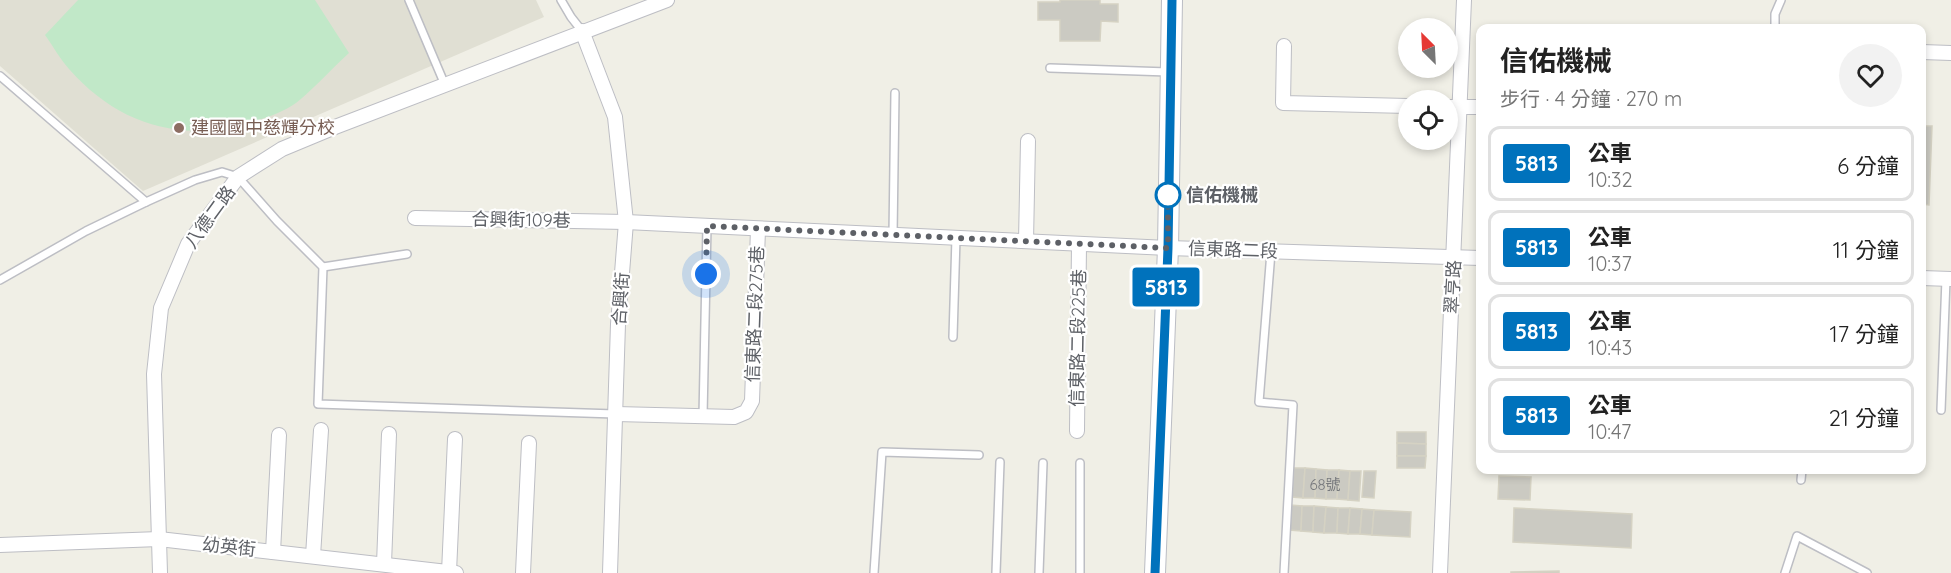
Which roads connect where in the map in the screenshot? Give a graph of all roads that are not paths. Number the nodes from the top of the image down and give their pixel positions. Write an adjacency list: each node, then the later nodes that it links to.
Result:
1 (409, 0): 15 (lane)
2 (561, 0): 8 (lane)
3 (667, 0): 8 (street, 八德二路)
4 (1172, 0): 13 (street)
5 (1464, 0): 16 (street, 翠亨路)
6 (1781, 0): 7 (lane)
7 (1775, 24)
8 (582, 32): 15 (street, 八德二路); 26 (street, 合興街)
9 (1284, 46): 18 (street)
10 (1926, 52): 11 (street)
11 (1951, 53)
12 (1050, 68): 13 (lane)
13 (1170, 73): 33 (street)
14 (0, 76): 24 (lane)
15 (445, 84): 23 (street, 八德二路)
16 (1455, 90)
17 (895, 93): 29 (lane)
18 (1398, 106)
19 (1458, 107): 20 (street)
20 (1476, 107)
21 (1028, 141): 31 (street)
22 (1453, 150): 36 (street, 翠亨路)
23 (238, 177): 24 (lane); 38 (lane); 58 (street, 八德二路)
24 (146, 202): 41 (lane)
25 (415, 218): 26 (street, 合興街109巷)
26 (626, 222): 27 (street, 信東路二段); 44 (street, 合興街)
27 (707, 226): 28 (street, 信東路二段); 45 (lane)
28 (758, 229): 29 (street, 信東路二段); 45 (street, 信東路二段275巷)
29 (893, 235): 30 (street, 信東路二段)
30 (956, 238): 31 (street, 信東路二段); 42 (lane)
31 (1026, 241): 32 (street, 信東路二段)
32 (1079, 244): 33 (street, 信東路二段); 47 (street, 信東路二段225巷)
33 (1168, 248): 34 (street, 信東路二段); 71 (street)
34 (1271, 252): 36 (street, 信東路二段); 72 (lane)
35 (407, 254): 38 (lane)
36 (1454, 257): 37 (street, 信東路二段); 73 (street, 翠亨路)
37 (1476, 258)
38 (323, 267): 44 (lane)
39 (1926, 278): 40 (street)
40 (1948, 279): 43 (lane)
41 (0, 280)
42 (953, 337)
43 (1941, 410)
44 (616, 414): 45 (street, 信東路二段275巷); 66 (street, 合興街)
45 (703, 416)
46 (321, 430): 61 (street)
47 (1077, 431)
48 (389, 434): 62 (street)
49 (279, 435): 60 (street)
50 (455, 439): 64 (street)
51 (529, 443): 65 (street)
52 (979, 455): 67 (lane)
53 (1000, 462): 68 (lane)
54 (1043, 463): 69 (lane)
55 (1080, 463): 70 (lane)
56 (1802, 474): 57 (lane)
57 (1802, 480)
58 (159, 539): 59 (street, 幼英街); 60 (street, 幼英街); 63 (street, 八德二路)
59 (0, 544)
60 (273, 552): 61 (street, 幼英街)
61 (313, 556): 62 (street, 幼英街)
62 (384, 564): 64 (street, 幼英街)
63 (160, 573)
64 (452, 573)
65 (523, 573)
66 (610, 573)
67 (874, 573)
68 (996, 573)
69 (1039, 573)
70 (1080, 573)
71 (1155, 573)
72 (1284, 573)
73 (1440, 573)
74 (1785, 573): 75 (lane)
75 (1868, 573)

